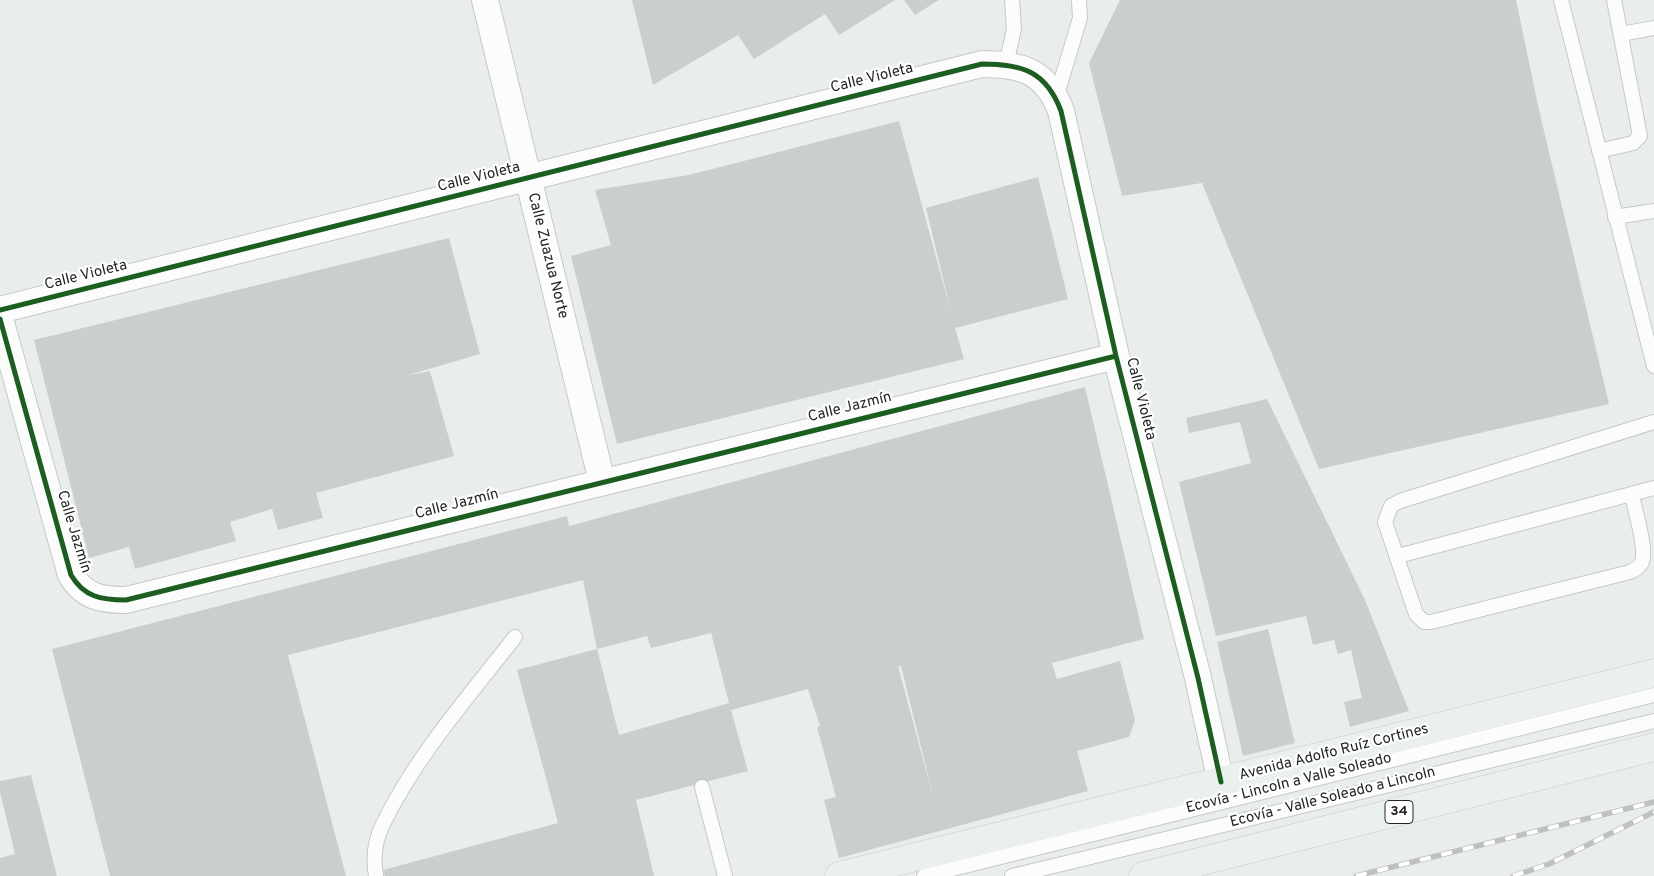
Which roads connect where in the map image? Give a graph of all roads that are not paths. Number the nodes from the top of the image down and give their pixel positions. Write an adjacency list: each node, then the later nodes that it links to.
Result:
1 (485, 0): 11 (street, Calle Zuazua Norte)
2 (1012, 0): 8 (lane)
3 (1079, 0): 9 (lane)
4 (1561, 0): 10 (lane)
5 (1614, 0): 7 (lane)
6 (1654, 28): 7 (lane)
7 (1621, 34): 10 (lane)
8 (1006, 64): 9 (street, Calle Violeta); 11 (street, Calle Violeta)
9 (1056, 98): 16 (street, Calle Violeta)
10 (1599, 151): 13 (lane)
11 (528, 178): 14 (street, Calle Violeta); 19 (street, Calle Zuazua Norte)
12 (1654, 211): 13 (lane)
13 (1615, 217): 17 (lane)
14 (0, 310)
15 (0, 319): 19 (street, Calle Jazmín)
16 (1116, 356): 19 (street, Calle Jazmín); 28 (street, Calle Violeta)
17 (1654, 366)
18 (1654, 422): 22 (lane)
19 (602, 482)
20 (1654, 488): 21 (lane)
21 (1632, 495): 22 (lane); 22 (lane)
22 (1398, 556)
23 (515, 637): 30 (lane)
24 (1654, 673): 28 (main road, Avenida Adolfo Ruíz Cortines)
25 (1654, 695): 33 (lane, Ecovía - Lincoln a Valle Soleado)
26 (1654, 721): 34 (lane, Ecovía - Valle Soleado a Lincoln)
27 (1654, 747): 35 (main road, 34)
28 (1222, 782): 32 (main road, Avenida Adolfo Ruíz Cortines)
29 (702, 787): 31 (lane)
30 (376, 876)
31 (725, 876)
32 (839, 876)
33 (924, 876)
34 (1012, 876)
35 (1143, 876)

